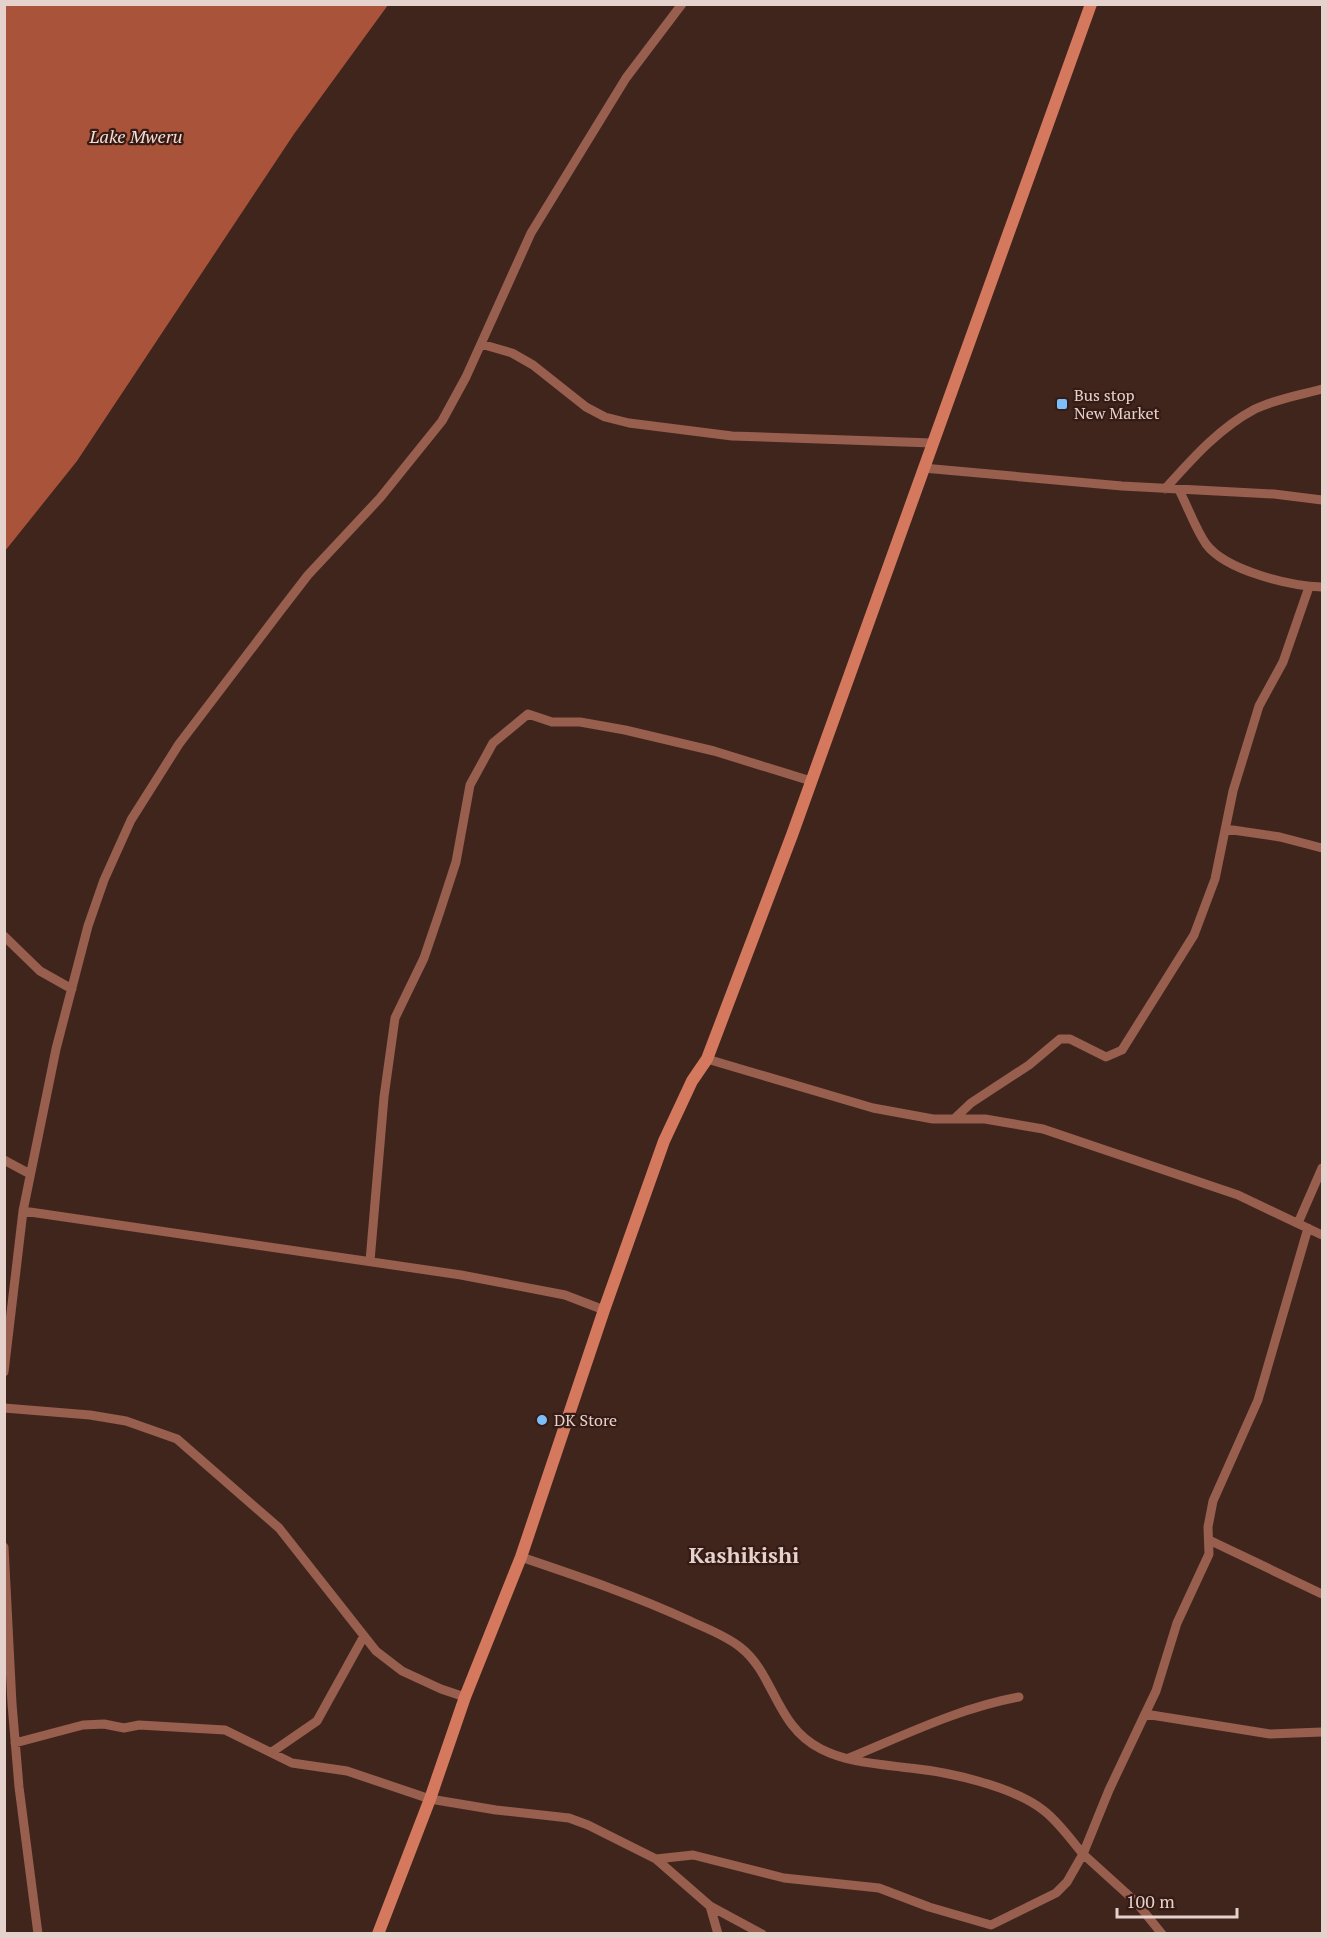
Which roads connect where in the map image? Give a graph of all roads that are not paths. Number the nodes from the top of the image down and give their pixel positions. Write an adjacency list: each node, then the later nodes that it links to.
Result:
1 (682, 4): 3 (street)
2 (1091, 4): 5 (main road)
3 (480, 344): 5 (street); 16 (street)
4 (1323, 389): 7 (street)
5 (932, 444): 6 (main road)
6 (923, 468): 7 (street); 12 (main road)
7 (1165, 489): 8 (street)
8 (1179, 490): 9 (street); 10 (street)
9 (1323, 500)
10 (1309, 587): 11 (street); 13 (street)
11 (1323, 587)
12 (811, 781): 17 (main road); 26 (street)
13 (1226, 829): 14 (street); 18 (street)
14 (1323, 848)
15 (4, 936): 16 (street)
16 (72, 989): 21 (street)
17 (707, 1059): 18 (street); 27 (main road)
18 (954, 1119): 23 (street)
19 (4, 1160): 21 (street)
20 (1323, 1168): 23 (street)
21 (30, 1174): 22 (street)
22 (23, 1211): 26 (street); 28 (street)
23 (1298, 1223): 24 (street)
24 (1308, 1228): 25 (street); 30 (street)
25 (1323, 1235)
26 (370, 1261): 27 (street)
27 (604, 1310): 32 (main road)
28 (4, 1372)
29 (4, 1408): 34 (street)
30 (1209, 1540): 33 (street); 37 (street)
31 (4, 1547): 39 (street)
32 (521, 1557): 35 (main road); 41 (street)
33 (1323, 1594)
34 (364, 1636): 35 (street); 40 (street)
35 (465, 1697): 42 (main road)
36 (1019, 1697): 41 (street)
37 (1145, 1714): 38 (street); 43 (street)
38 (1323, 1732)
39 (15, 1743): 40 (street); 47 (street)
40 (272, 1752): 42 (street)
41 (849, 1759): 43 (street)
42 (430, 1799): 44 (street); 48 (main road)
43 (1083, 1854): 46 (street); 51 (street)
44 (656, 1859): 45 (street); 46 (street)
45 (710, 1906): 49 (street); 50 (street)
46 (989, 1929)
47 (38, 1934)
48 (378, 1934)
49 (718, 1934)
50 (762, 1934)
51 (1162, 1934)

